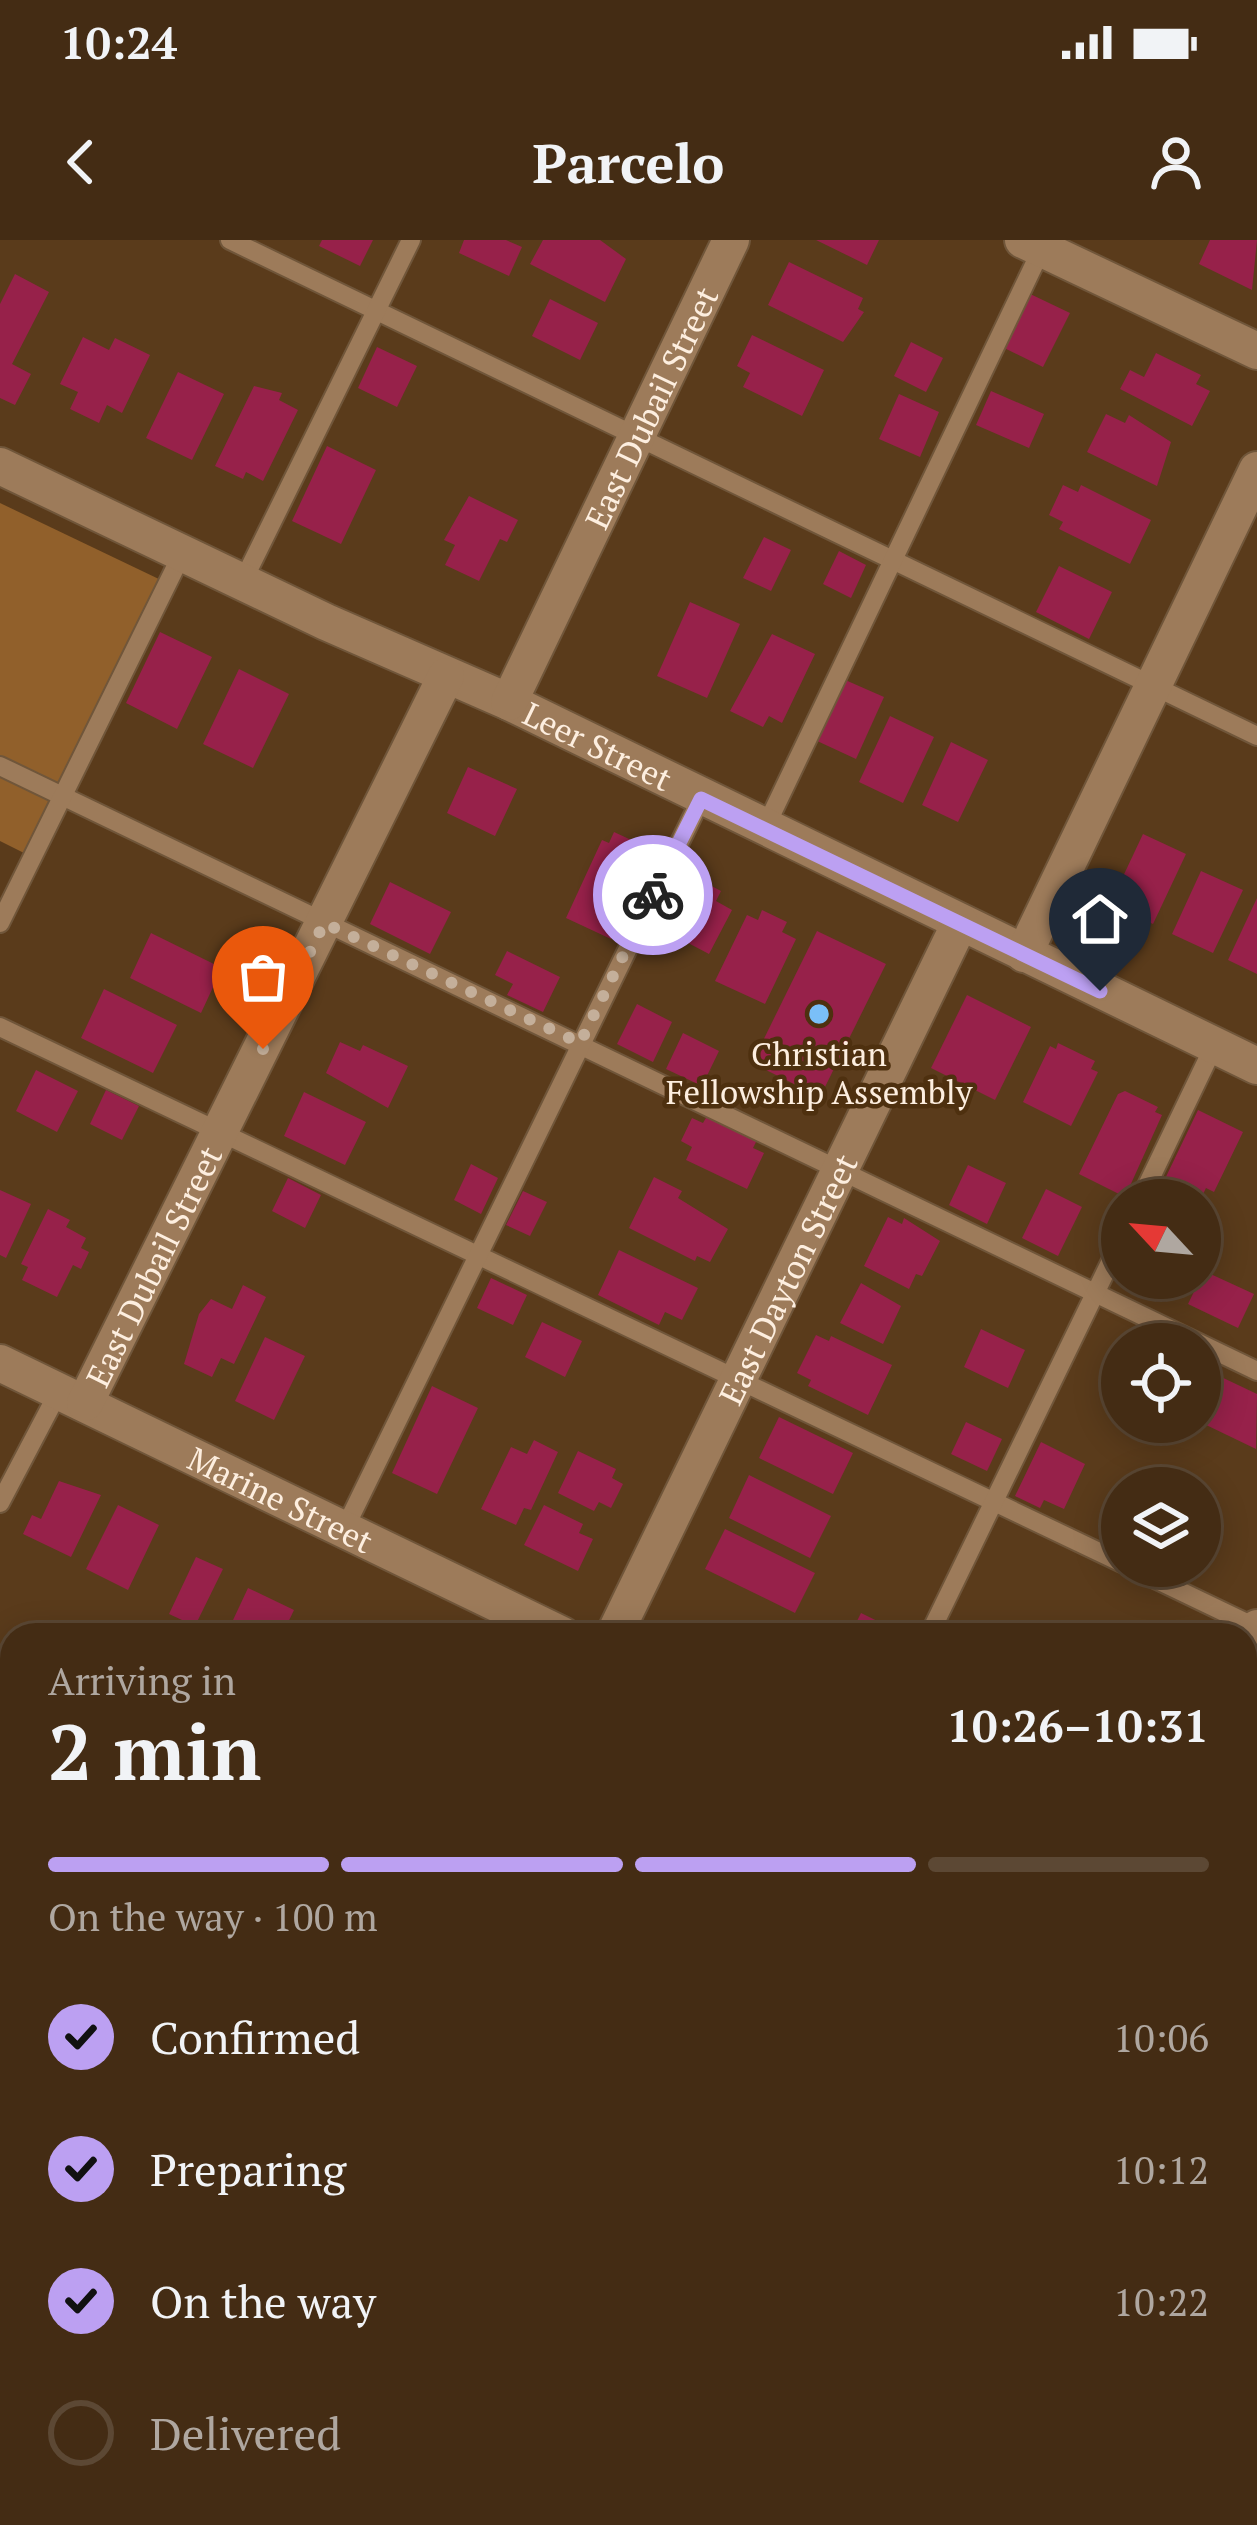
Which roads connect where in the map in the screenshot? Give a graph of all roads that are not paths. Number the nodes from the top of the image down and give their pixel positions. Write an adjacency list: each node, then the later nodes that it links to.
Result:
1 (230, 240): 5 (lane)
2 (411, 240): 5 (lane)
3 (731, 240): 7 (street, East Dubail Street)
4 (1037, 243): 6 (street); 11 (lane)
5 (376, 310): 7 (lane); 12 (lane)
6 (1257, 351)
7 (636, 436): 11 (lane); 15 (street, East Dubail Street)
8 (0, 466): 10 (street, Leer Street)
9 (1257, 470): 14 (street)
10 (183, 552): 12 (street, Leer Street); 18 (lane)
11 (892, 561): 14 (lane); 20 (lane)
12 (242, 580): 13 (street, Leer Street)
13 (446, 676): 15 (street, Leer Street); 22 (street, East Dubail Street)
14 (1153, 686): 16 (lane); 24 (street)
15 (509, 702): 19 (street, Leer Street)
16 (1257, 736)
17 (0, 766): 18 (lane)
18 (63, 796): 21 (lane); 22 (lane)
19 (701, 799): 20 (street, Leer Street); 26 (lane)
20 (764, 830): 23 (street, Leer Street)
21 (0, 923)
22 (324, 923): 26 (lane); 29 (street, East Dubail Street)
23 (960, 923): 24 (street, Leer Street); 30 (street, East Dayton Street)
24 (1024, 954): 27 (street, Leer Street)
25 (0, 1027): 29 (lane)
26 (580, 1043): 30 (lane); 32 (lane)
27 (1214, 1046): 28 (street, Leer Street); 31 (lane)
28 (1257, 1066)
29 (222, 1132): 32 (lane); 38 (street, East Dubail Street)
30 (839, 1168): 34 (lane); 37 (street, East Dayton Street)
31 (1150, 1179)
32 (477, 1254): 37 (lane); 41 (lane)
33 (1101, 1282): 34 (lane)
34 (1095, 1294): 36 (lane); 39 (lane)
35 (0, 1363): 38 (street, Marine Street)
36 (1257, 1371)
37 (737, 1378): 39 (lane); 45 (street, East Dayton Street)
38 (72, 1397): 40 (lane); 41 (street, Marine Street)
39 (992, 1500): 42 (lane); 46 (lane)
40 (0, 1503)
41 (343, 1532): 44 (street, Marine Street)
42 (1101, 1552)
43 (1172, 1587): 47 (lane)
44 (536, 1623)
45 (620, 1623)
46 (935, 1623)
47 (1247, 1623)

